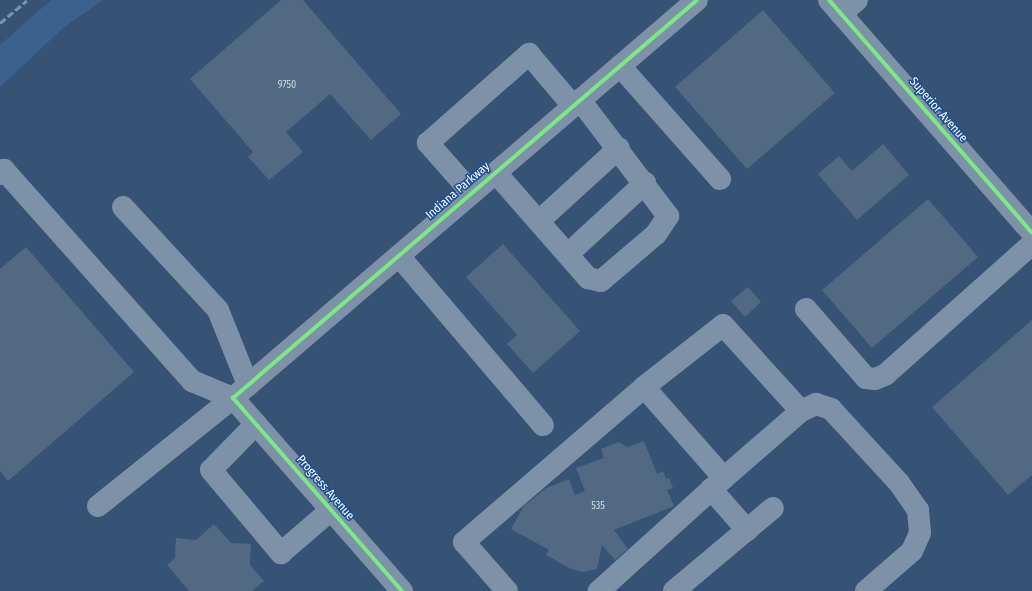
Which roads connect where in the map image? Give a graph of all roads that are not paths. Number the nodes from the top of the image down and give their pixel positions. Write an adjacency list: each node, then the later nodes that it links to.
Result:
1 (697, 0): 3 (street, Indiana Parkway)
2 (842, 5): 13 (street, Superior Avenue)
3 (620, 66): 4 (street, Indiana Parkway); 8 (street)
4 (577, 103): 5 (street); 6 (street, Indiana Parkway); 10 (street)
5 (619, 148): 9 (street); 12 (street)
6 (496, 173): 10 (street, Indiana Parkway); 12 (street)
7 (0, 174): 19 (street)
8 (720, 179)
9 (645, 183): 15 (street); 15 (street)
10 (472, 193): 16 (street, Indiana Parkway)
11 (123, 207): 19 (street)
12 (539, 221): 15 (street)
13 (1032, 232)
14 (1032, 244): 17 (street)
15 (568, 254)
16 (399, 256): 19 (street, Indiana Parkway); 22 (street)
17 (806, 309)
18 (644, 387): 20 (street); 23 (street); 29 (street)
19 (240, 391): 21 (street, Progress Avenue); 24 (street, Indiana Parkway)
20 (801, 411): 23 (street); 32 (street)
21 (256, 424): 26 (street, Progress Avenue); 26 (street)
22 (543, 425)
23 (718, 484): 27 (street); 30 (street)
24 (98, 506)
25 (773, 508): 27 (street)
26 (331, 510): 28 (street, Progress Avenue)
27 (747, 530): 31 (street)
28 (402, 591)
29 (507, 591)
30 (599, 591)
31 (674, 591)
32 (866, 591)

